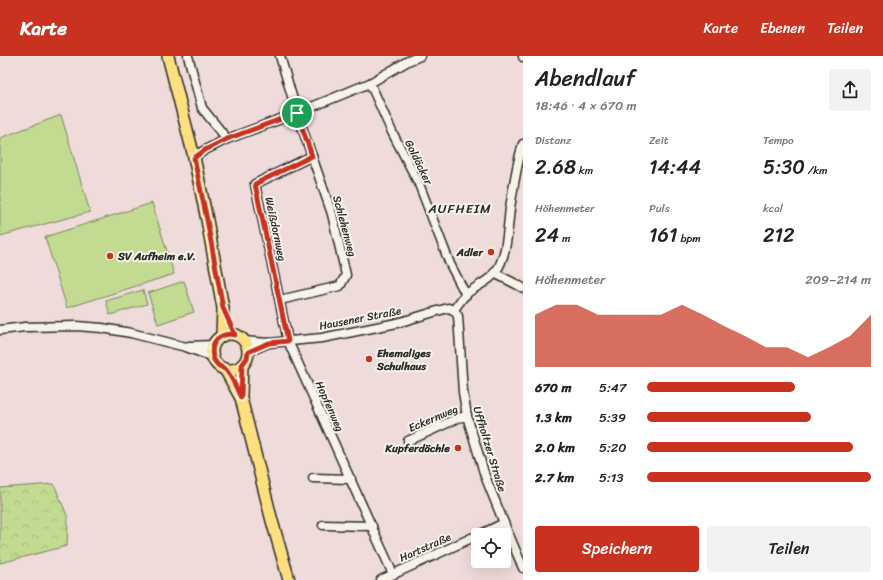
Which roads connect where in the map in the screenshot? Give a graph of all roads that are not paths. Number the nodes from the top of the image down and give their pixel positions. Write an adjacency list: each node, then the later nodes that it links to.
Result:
1 (168, 56): 10 (main road)
2 (188, 56): 7 (street)
3 (280, 56): 6 (street, Schlehenweg)
4 (420, 56): 5 (street)
5 (370, 83): 6 (street); 13 (street, Goldäcker)
6 (297, 113): 7 (street); 9 (street, Schlehenweg)
7 (227, 139): 10 (street)
8 (523, 144): 11 (street)
9 (312, 156): 14 (street, Weißdornweg); 14 (street, Schlehenweg)
10 (194, 158): 15 (main road)
11 (494, 273): 12 (street); 13 (street)
12 (523, 288)
13 (466, 295): 16 (street)
14 (280, 300): 21 (street, Weißdornweg)
15 (223, 308): 18 (main road); 19 (main road)
16 (454, 310): 21 (street, Hausener Straße); 30 (street, Uffholtzer Straße)
17 (0, 330): 24 (street)
18 (235, 335): 19 (main road); 20 (main road)
19 (222, 336): 23 (main road)
20 (244, 341): 22 (street, Hausener Straße); 25 (main road)
21 (288, 341): 22 (street, Hausener Straße); 33 (street, Hopfenweg)
22 (269, 343): 25 (street, Hausener Straße)
23 (214, 345): 24 (street); 26 (main road)
24 (186, 347): 26 (street)
25 (248, 352): 27 (main road)
26 (213, 357): 28 (main road)
27 (242, 365): 28 (main road); 29 (main road)
28 (225, 369): 29 (main road)
29 (241, 398): 41 (main road)
30 (466, 416): 31 (street, Eckernweg); 34 (street, Uffholtzer Straße)
31 (408, 441)
32 (313, 478): 33 (street)
33 (351, 479): 36 (street, Hopfenweg)
34 (504, 523): 37 (street, Hartstraße); 39 (street, Uffholtzer Straße)
35 (323, 525): 36 (street)
36 (372, 526): 40 (street, Hopfenweg)
37 (493, 528)
38 (471, 538): 40 (street, Hartstraße)
39 (523, 568)
40 (394, 574): 42 (street, Hartstraße)
41 (288, 580)
42 (381, 580)

